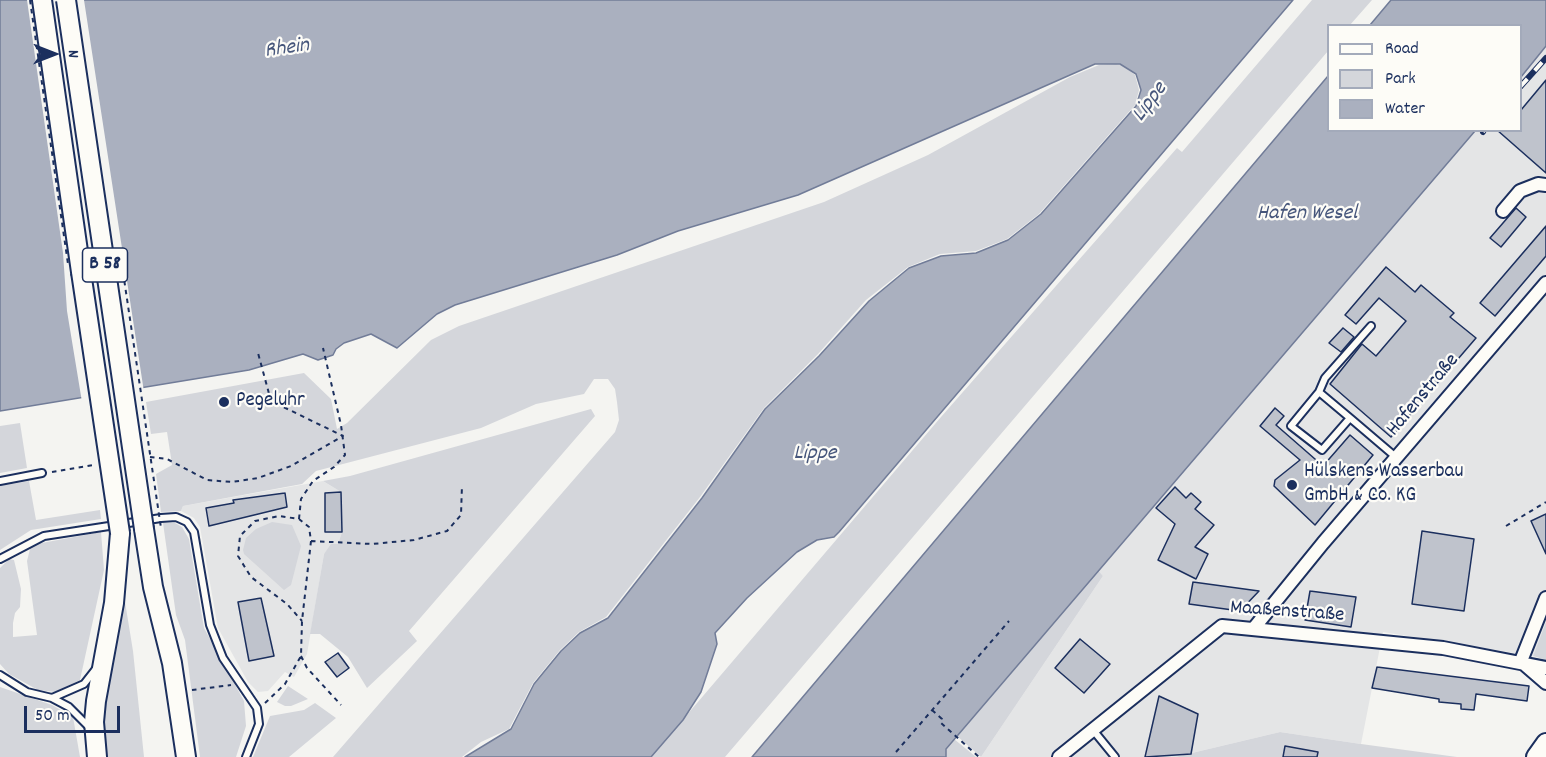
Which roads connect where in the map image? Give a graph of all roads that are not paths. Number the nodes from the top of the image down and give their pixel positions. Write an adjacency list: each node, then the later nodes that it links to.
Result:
1 (42, 0): 17 (main road, B 58, bridge)
2 (66, 0): 26 (main road, B 58, bridge)
3 (1546, 185): 4 (street)
4 (1503, 211)
5 (1546, 283): 7 (street, Hafenstraße)
6 (1546, 292): 7 (street, Hafenstraße)
7 (1531, 299): 11 (street, Hafenstraße)
8 (1371, 326): 9 (lane)
9 (1319, 392): 10 (lane); 10 (lane)
10 (1350, 418): 11 (lane)
11 (1397, 459): 16 (street, Hafenstraße)
12 (42, 474): 13 (lane)
13 (0, 481)
14 (0, 559): 27 (lane)
15 (1546, 598): 18 (street)
16 (1254, 628): 18 (street, Maaßenstraße); 23 (street, Maaßenstraße)
17 (103, 656): 22 (lane); 25 (main road, B 58)
18 (1521, 661): 19 (street, Maaßenstraße); 21 (street)
19 (1546, 668)
20 (0, 675): 22 (lane)
21 (1546, 683)
22 (52, 698): 25 (lane)
23 (1093, 730): 28 (street, Maaßenstraße); 29 (lane)
24 (1546, 743): 30 (main road)
25 (96, 753)
26 (186, 757)
27 (246, 757)
28 (1059, 757)
29 (1114, 757)
30 (1536, 757)

